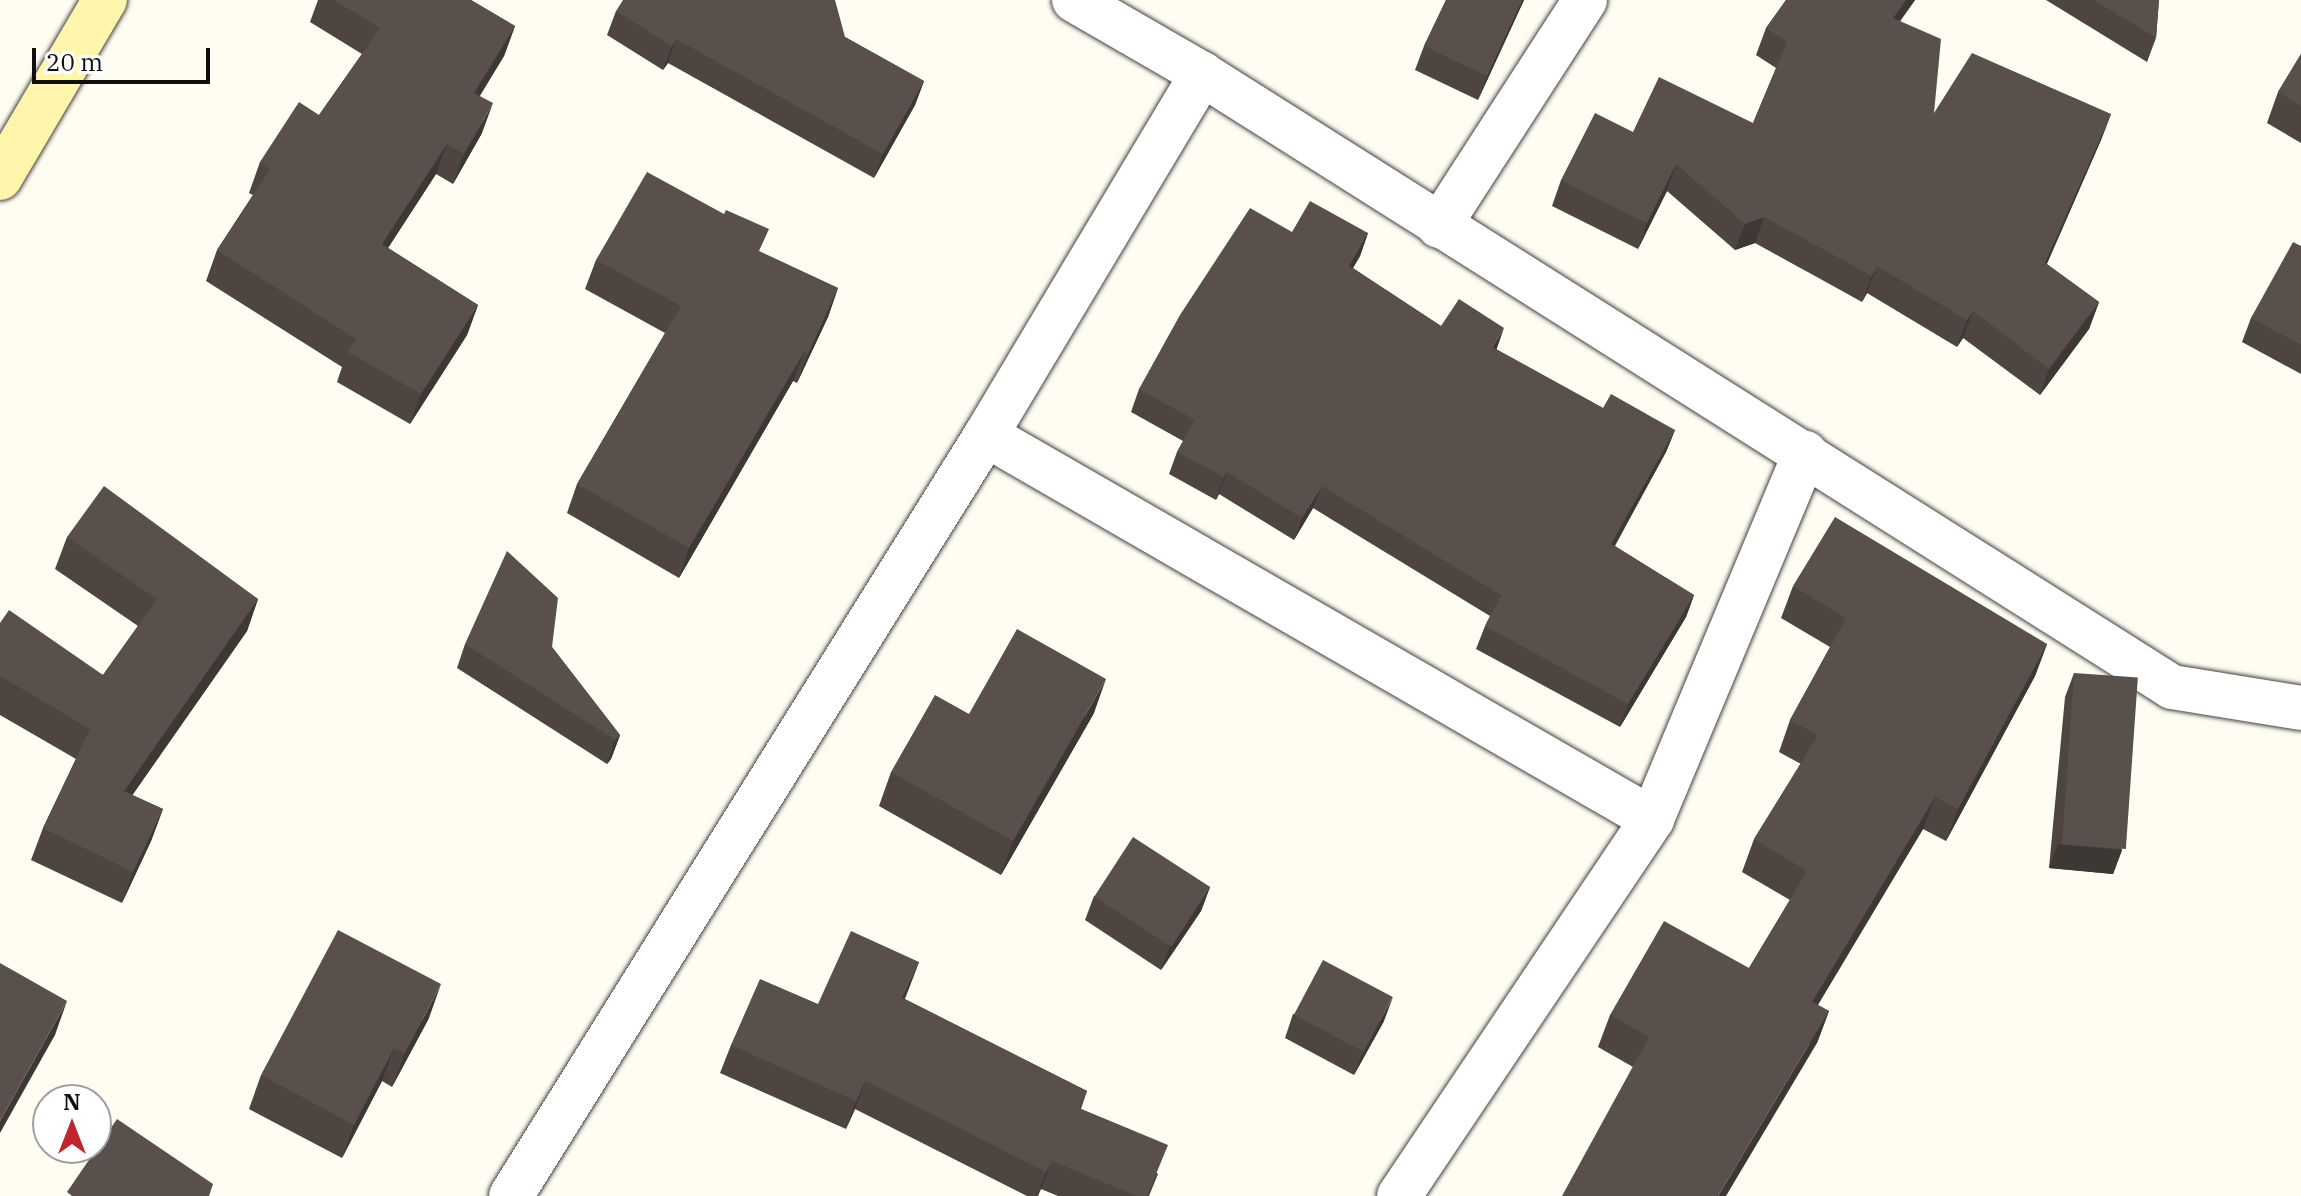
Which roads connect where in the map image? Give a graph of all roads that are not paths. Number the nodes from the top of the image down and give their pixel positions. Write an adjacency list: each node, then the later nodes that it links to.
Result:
1 (105, 0): 5 (street)
2 (1074, 0): 4 (street)
3 (1585, 0): 6 (street)
4 (1202, 74): 6 (street); 7 (street)
5 (0, 178)
6 (1439, 226): 8 (street)
7 (986, 435): 10 (street); 11 (street)
8 (1805, 453): 9 (street); 10 (street)
9 (2301, 708)
10 (1652, 819): 12 (street)
11 (511, 1196)
12 (1399, 1196)

